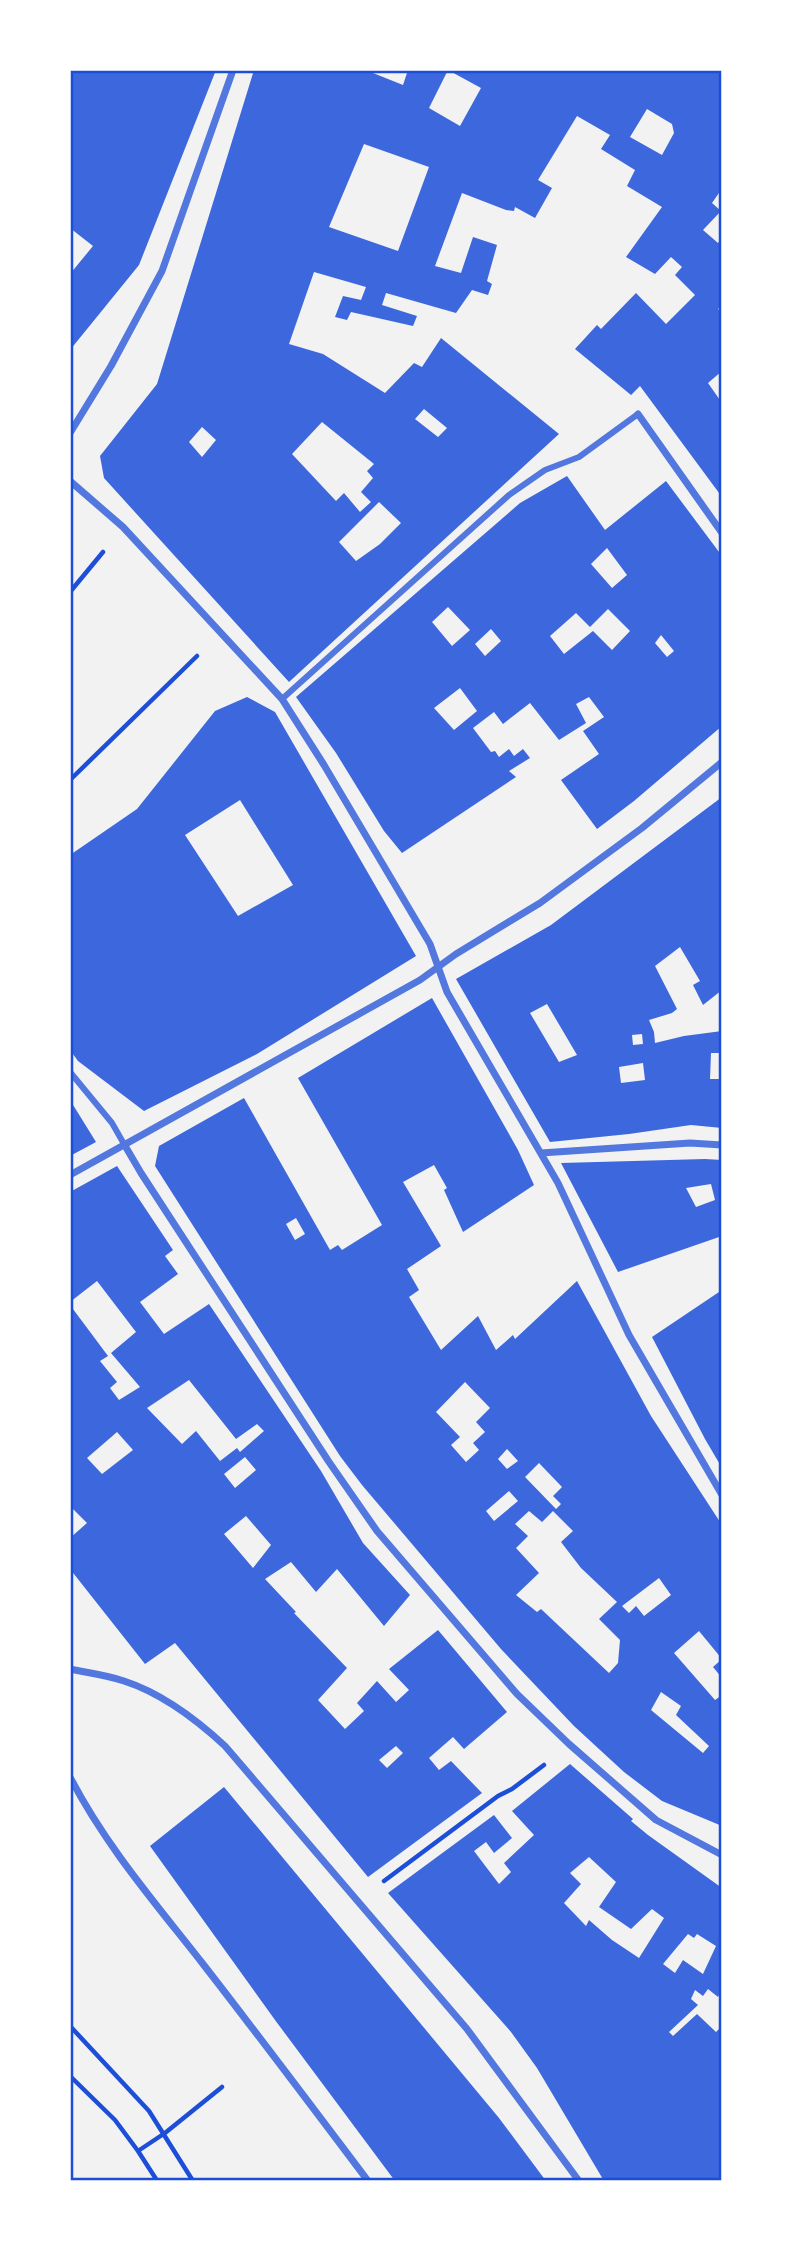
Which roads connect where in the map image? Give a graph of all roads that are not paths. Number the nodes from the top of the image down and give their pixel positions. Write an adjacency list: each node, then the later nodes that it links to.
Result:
1 (233, 70): 3 (street)
2 (638, 414): 5 (street); 6 (street)
3 (70, 433)
4 (70, 481): 6 (street)
5 (722, 533)
6 (282, 699): 8 (street)
7 (722, 762): 8 (street)
8 (439, 967): 10 (street); 12 (street)
9 (70, 1072): 10 (street)
10 (124, 1143): 13 (street); 17 (street)
11 (722, 1145): 12 (street)
12 (541, 1153): 14 (street)
13 (70, 1175)
14 (722, 1495)
15 (70, 1669): 19 (street)
16 (70, 1777): 18 (street)
17 (722, 1855)
18 (368, 2181)
19 (579, 2181)

